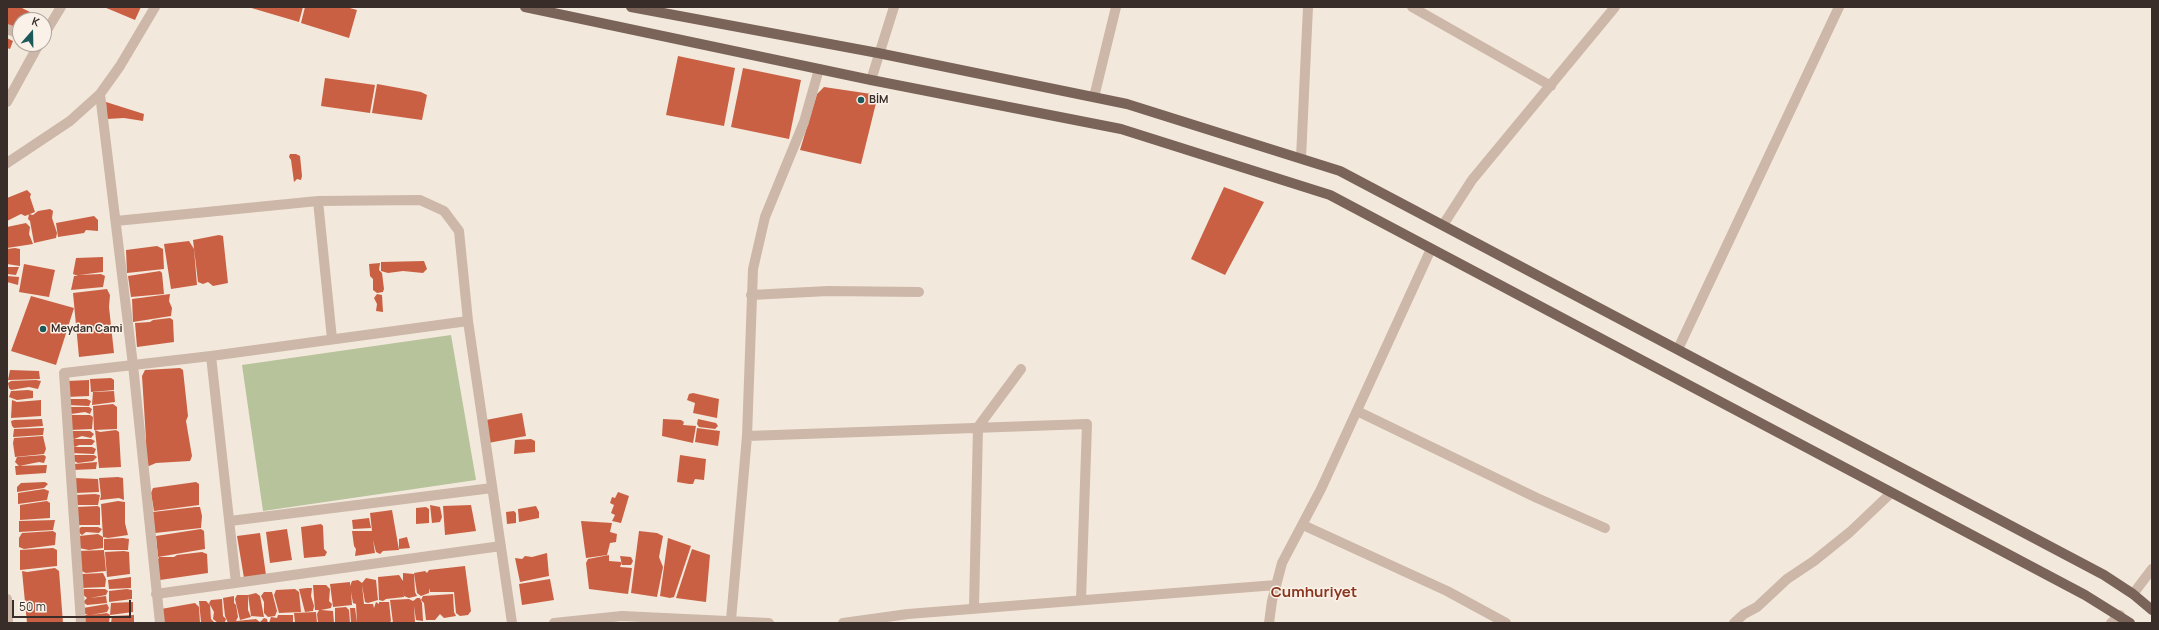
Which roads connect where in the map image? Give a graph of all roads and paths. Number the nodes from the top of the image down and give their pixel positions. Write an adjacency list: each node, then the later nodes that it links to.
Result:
1 (61, 7): 12 (street)
2 (155, 7): 18 (street)
3 (525, 7): 11 (main road)
4 (631, 7): 14 (main road)
5 (894, 7): 14 (street)
6 (1116, 7): 19 (street)
7 (1308, 7): 21 (street)
8 (1412, 7): 17 (street)
9 (1615, 7): 17 (street)
10 (1839, 7): 31 (street)
11 (554, 10): 15 (main road)
12 (52, 22)
13 (35, 52): 20 (street)
14 (878, 53): 16 (street); 19 (main road)
15 (819, 69): 16 (main road); 28 (street)
16 (871, 80): 26 (main road)
17 (1551, 86): 25 (street)
18 (100, 94): 22 (street); 24 (street)
19 (1094, 97): 21 (main road)
20 (7, 102)
21 (1301, 158): 25 (main road)
22 (7, 163)
23 (318, 201): 24 (street); 29 (street); 30 (street)
24 (116, 220): 33 (street)
25 (1443, 225): 31 (main road)
26 (1431, 249): 35 (street); 39 (main road)
27 (919, 292): 28 (street)
28 (751, 295): 37 (street)
29 (468, 320): 30 (street); 38 (street)
30 (332, 339): 32 (street)
31 (1678, 349): 48 (main road)
32 (211, 356): 33 (street); 40 (street)
33 (133, 365): 47 (street); 57 (street)
34 (1022, 369): 36 (street)
35 (1357, 411): 41 (street); 42 (street)
36 (978, 427): 37 (street); 50 (street); 51 (street)
37 (747, 436): 54 (street)
38 (492, 488): 40 (street); 43 (street)
39 (1892, 493): 53 (main road); 65 (street)
40 (230, 521): 45 (street)
41 (1303, 525): 46 (street); 64 (street)
42 (1604, 528)
43 (501, 546): 45 (street); 59 (street)
44 (2152, 569): 48 (street)
45 (236, 583): 47 (street)
46 (1276, 585): 50 (street); 63 (street)
47 (156, 594): 58 (street)
48 (2132, 594): 52 (main road)
49 (7, 599): 56 (street)
50 (1081, 600): 51 (street)
51 (974, 608): 62 (street)
52 (2152, 610)
53 (2120, 615): 66 (street); 67 (main road)
54 (731, 620): 55 (street); 61 (street)
55 (572, 622): 60 (street)
56 (8, 623)
57 (81, 623)
58 (160, 623)
59 (512, 623)
60 (554, 623)
61 (769, 623)
62 (843, 623)
63 (1269, 623)
64 (1506, 623)
65 (1734, 623)
66 (2111, 623)
67 (2130, 623)

